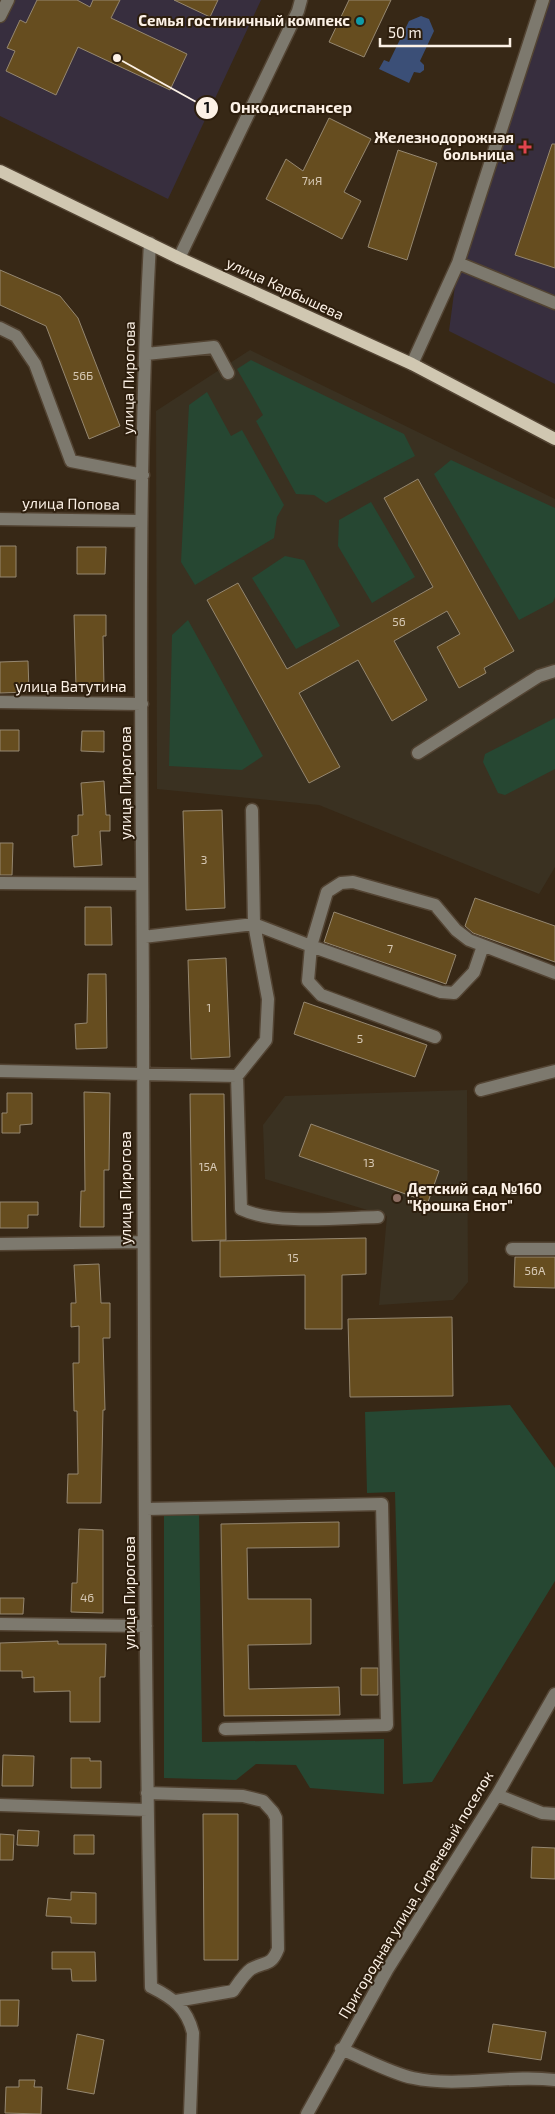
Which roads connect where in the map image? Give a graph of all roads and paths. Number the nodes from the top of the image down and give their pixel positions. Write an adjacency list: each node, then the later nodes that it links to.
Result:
1 (8, 0): 4 (street)
2 (301, 0): 7 (street)
3 (544, 0): 8 (street)
4 (0, 16)
5 (0, 170): 6 (main road, улица Карбышева)
6 (150, 243): 7 (main road, улица Карбышева); 11 (street, улица Пирогова)
7 (179, 258): 12 (main road, улица Карбышева)
8 (458, 263): 9 (street); 12 (street)
9 (555, 304)
10 (0, 328): 15 (street)
11 (146, 354): 13 (street); 15 (street, улица Пирогова)
12 (412, 364): 14 (main road, улица Карбышева)
13 (228, 372)
14 (555, 439)
15 (143, 475): 17 (street, улица Пирогова)
16 (0, 519): 17 (street, улица Попова)
17 (141, 521): 20 (street, улица Пирогова)
18 (555, 671): 21 (street)
19 (0, 702): 20 (street, улица Ватутина)
20 (142, 704): 24 (street, улица Пирогова)
21 (418, 753)
22 (252, 810): 25 (street)
23 (0, 882): 24 (street)
24 (142, 884): 26 (street, улица Пирогова)
25 (254, 924): 26 (street); 27 (street); 34 (street)
26 (143, 938): 33 (street, улица Пирогова)
27 (311, 946): 28 (street); 28 (street); 30 (street)
28 (483, 946): 29 (street)
29 (555, 973)
30 (436, 1037)
31 (0, 1072): 33 (street)
32 (555, 1072): 35 (street)
33 (143, 1073): 34 (street); 37 (street, улица Пирогова)
34 (237, 1076): 36 (street)
35 (481, 1090)
36 (378, 1218)
37 (142, 1242): 38 (street); 41 (street, улица Пирогова)
38 (0, 1244)
39 (555, 1249): 40 (street)
40 (512, 1250)
41 (146, 1509): 43 (street, улица Пирогова); 45 (street)
42 (0, 1624): 43 (street)
43 (146, 1626): 46 (street, улица Пирогова)
44 (555, 1694): 47 (street, Пригородная улица, Сиреневый поселок)
45 (225, 1728)
46 (147, 1793): 49 (street, улица Пирогова); 51 (street)
47 (497, 1795): 50 (street); 52 (street, Пригородная улица, Сиреневый поселок)
48 (0, 1804): 49 (street)
49 (147, 1810): 51 (street, улица Пирогова)
50 (555, 1814)
51 (176, 2001): 54 (street, улица Пирогова)
52 (341, 2049): 53 (street); 55 (street, Пригородная улица, Сиреневый поселок)
53 (555, 2080)
54 (190, 2114)
55 (306, 2114)

